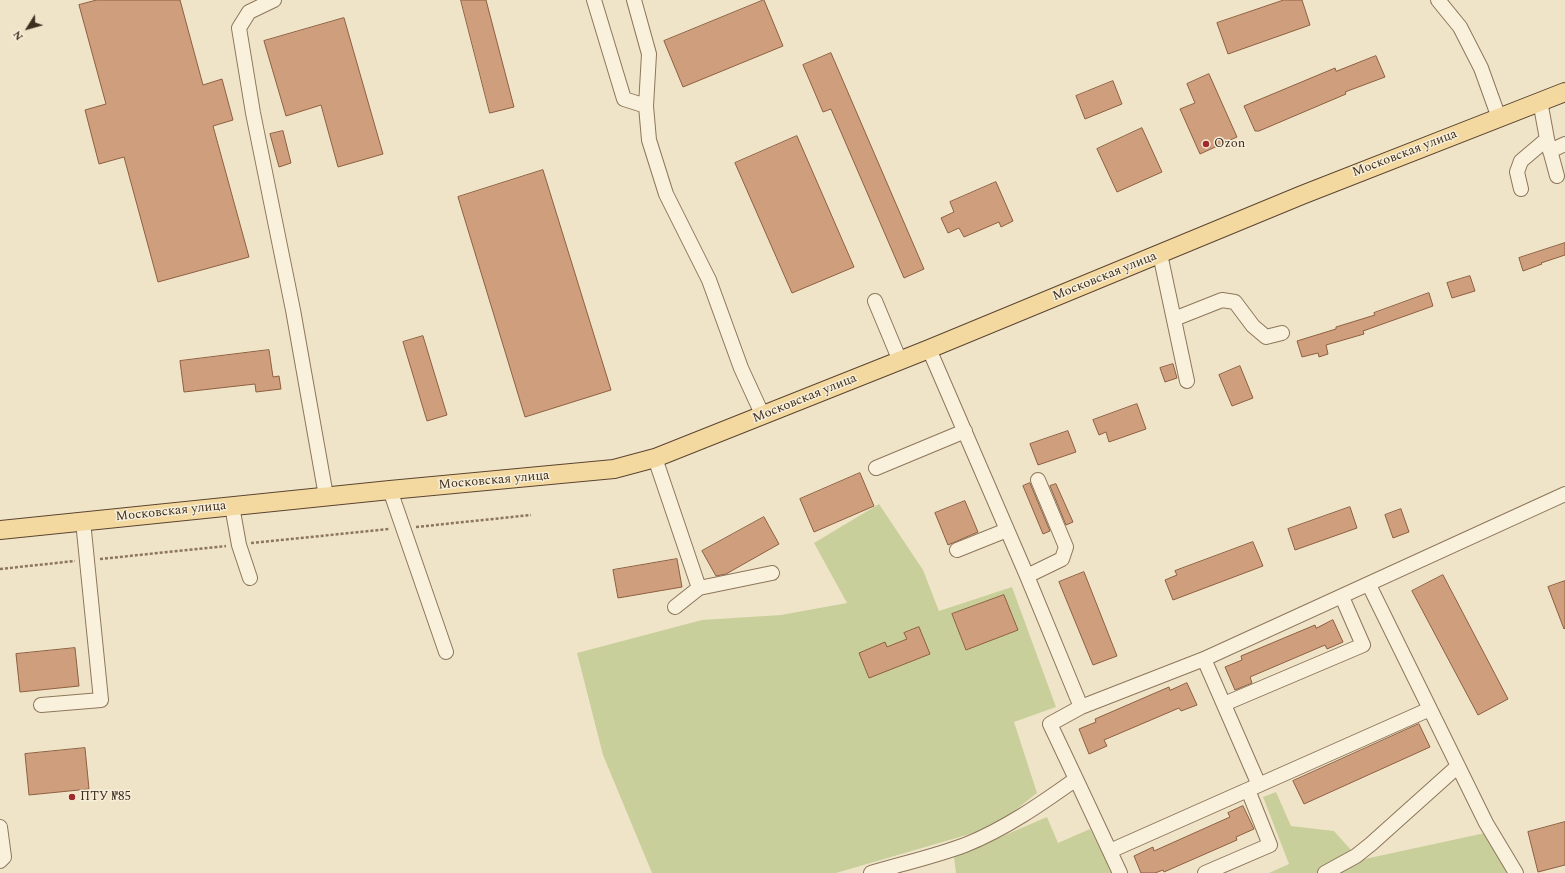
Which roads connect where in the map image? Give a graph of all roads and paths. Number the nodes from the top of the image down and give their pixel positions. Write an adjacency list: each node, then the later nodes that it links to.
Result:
1 (274, 0): 27 (street)
2 (594, 0): 7 (street)
3 (634, 0): 7 (street)
4 (1438, 0): 8 (street)
5 (1565, 92): 6 (main road, Московская улица)
6 (1540, 101): 8 (main road, Московская улица); 10 (street)
7 (646, 106): 20 (street)
8 (1499, 118): 13 (main road, Московская улица)
9 (1565, 144): 10 (street)
10 (1549, 145): 11 (street); 12 (street)
11 (1557, 176)
12 (1521, 189)
13 (1160, 254): 15 (street); 17 (main road, Московская улица)
14 (875, 301): 18 (street)
15 (1174, 319): 16 (street); 19 (street)
16 (1282, 333)
17 (930, 349): 18 (main road, Московская улица); 21 (street)
18 (900, 361): 20 (main road, Московская улица)
19 (1187, 381)
20 (763, 416): 22 (main road, Московская улица)
21 (965, 431): 23 (street); 33 (street)
22 (655, 458): 25 (main road, Московская улица); 42 (street)
23 (876, 468)
24 (1038, 480): 39 (street)
25 (390, 490): 27 (main road, Московская улица); 31 (street)
26 (1565, 494): 41 (street)
27 (326, 496): 28 (main road, Московская улица)
28 (232, 506): 30 (main road, Московская улица); 34 (street)
29 (531, 515): 31 (path)
30 (83, 522): 32 (main road, Московская улица); 36 (street)
31 (402, 528): 34 (path); 45 (street)
32 (0, 530)
33 (1007, 530): 35 (street); 39 (street)
34 (239, 545): 36 (path); 40 (street)
35 (957, 550)
36 (87, 560): 37 (path); 48 (street)
37 (0, 569)
38 (772, 573): 42 (street)
39 (1027, 576): 49 (street)
40 (250, 578)
41 (1369, 585): 43 (street); 50 (street)
42 (699, 588): 44 (street)
43 (1342, 597): 46 (street); 47 (street)
44 (675, 607)
45 (446, 652)
46 (1204, 659): 47 (street); 49 (street)
47 (1224, 704): 53 (street)
48 (41, 705)
49 (1081, 708): 52 (street)
50 (1430, 709): 51 (street); 53 (street)
51 (1458, 766): 60 (street); 61 (street)
52 (1076, 779): 55 (street); 57 (street)
53 (1254, 788): 55 (street); 59 (street)
54 (0, 827): 56 (street)
55 (1110, 852): 58 (street)
56 (0, 861)
57 (871, 873)
58 (1120, 873)
59 (1205, 873)
60 (1325, 873)
61 (1516, 873)

